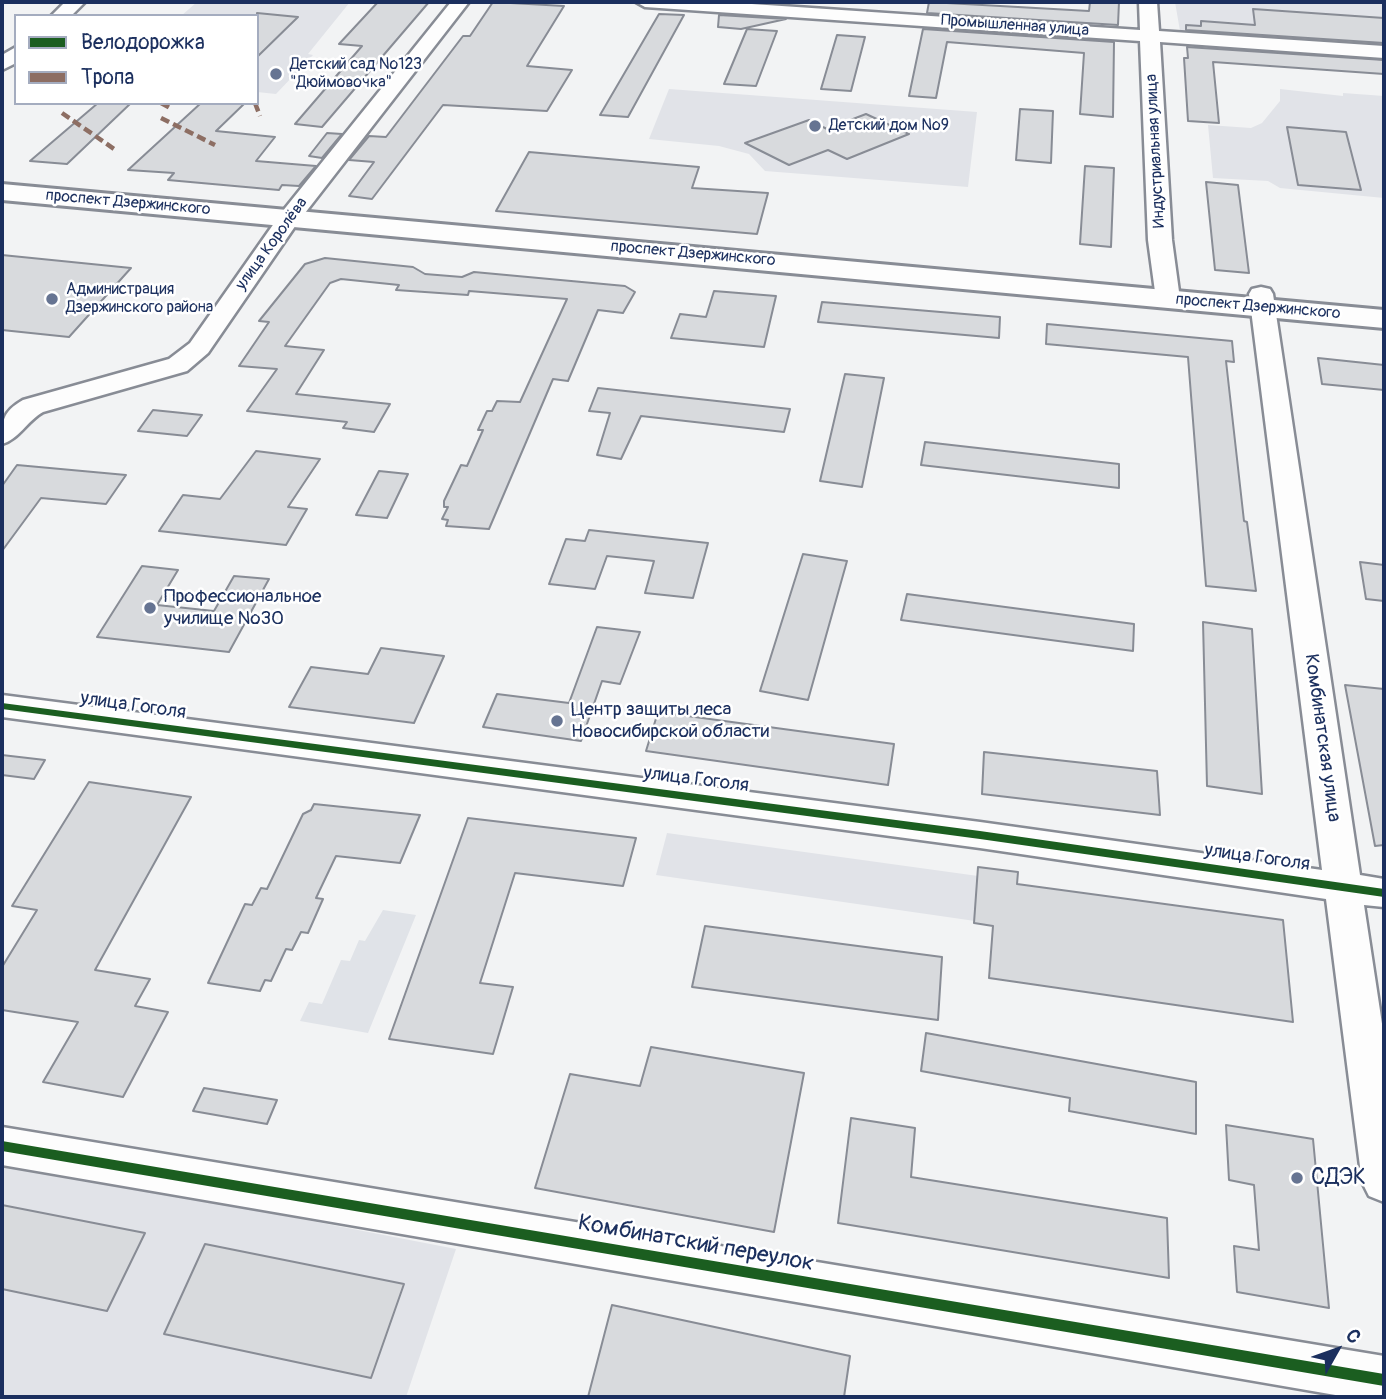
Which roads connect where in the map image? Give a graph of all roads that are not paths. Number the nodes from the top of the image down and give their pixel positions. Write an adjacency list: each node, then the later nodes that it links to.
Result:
1 (76, 2): 5 (street)
2 (460, 2): 10 (street, улица Королёва)
3 (645, 2): 6 (street, Промышленная улица)
4 (1148, 2): 6 (street, Индустриальная улица)
5 (62, 14)
6 (1150, 35): 7 (street, Промышленная улица); 11 (street, Индустриальная улица)
7 (1384, 52)
8 (2, 180): 10 (main road, проспект Дзержинского)
9 (2, 192): 10 (main road, проспект Дзержинского)
10 (294, 212): 11 (main road, проспект Дзержинского); 15 (street, улица Королёва)
11 (1167, 293): 12 (main road, проспект Дзержинского)
12 (1262, 301): 13 (main road, проспект Дзержинского); 14 (main road, проспект Дзержинского); 18 (street, Комбинатская улица)
13 (1384, 305)
14 (1384, 319)
15 (10, 413): 16 (street, улица Королёва)
16 (2, 436)
17 (2, 706): 18 (street, улица Гоголя)
18 (1343, 888): 19 (street, улица Гоголя); 21 (street, Комбинатская улица)
19 (1384, 893)
20 (2, 1146): 22 (street, Комбинатский переулок)
21 (1384, 1182)
22 (1384, 1380)

